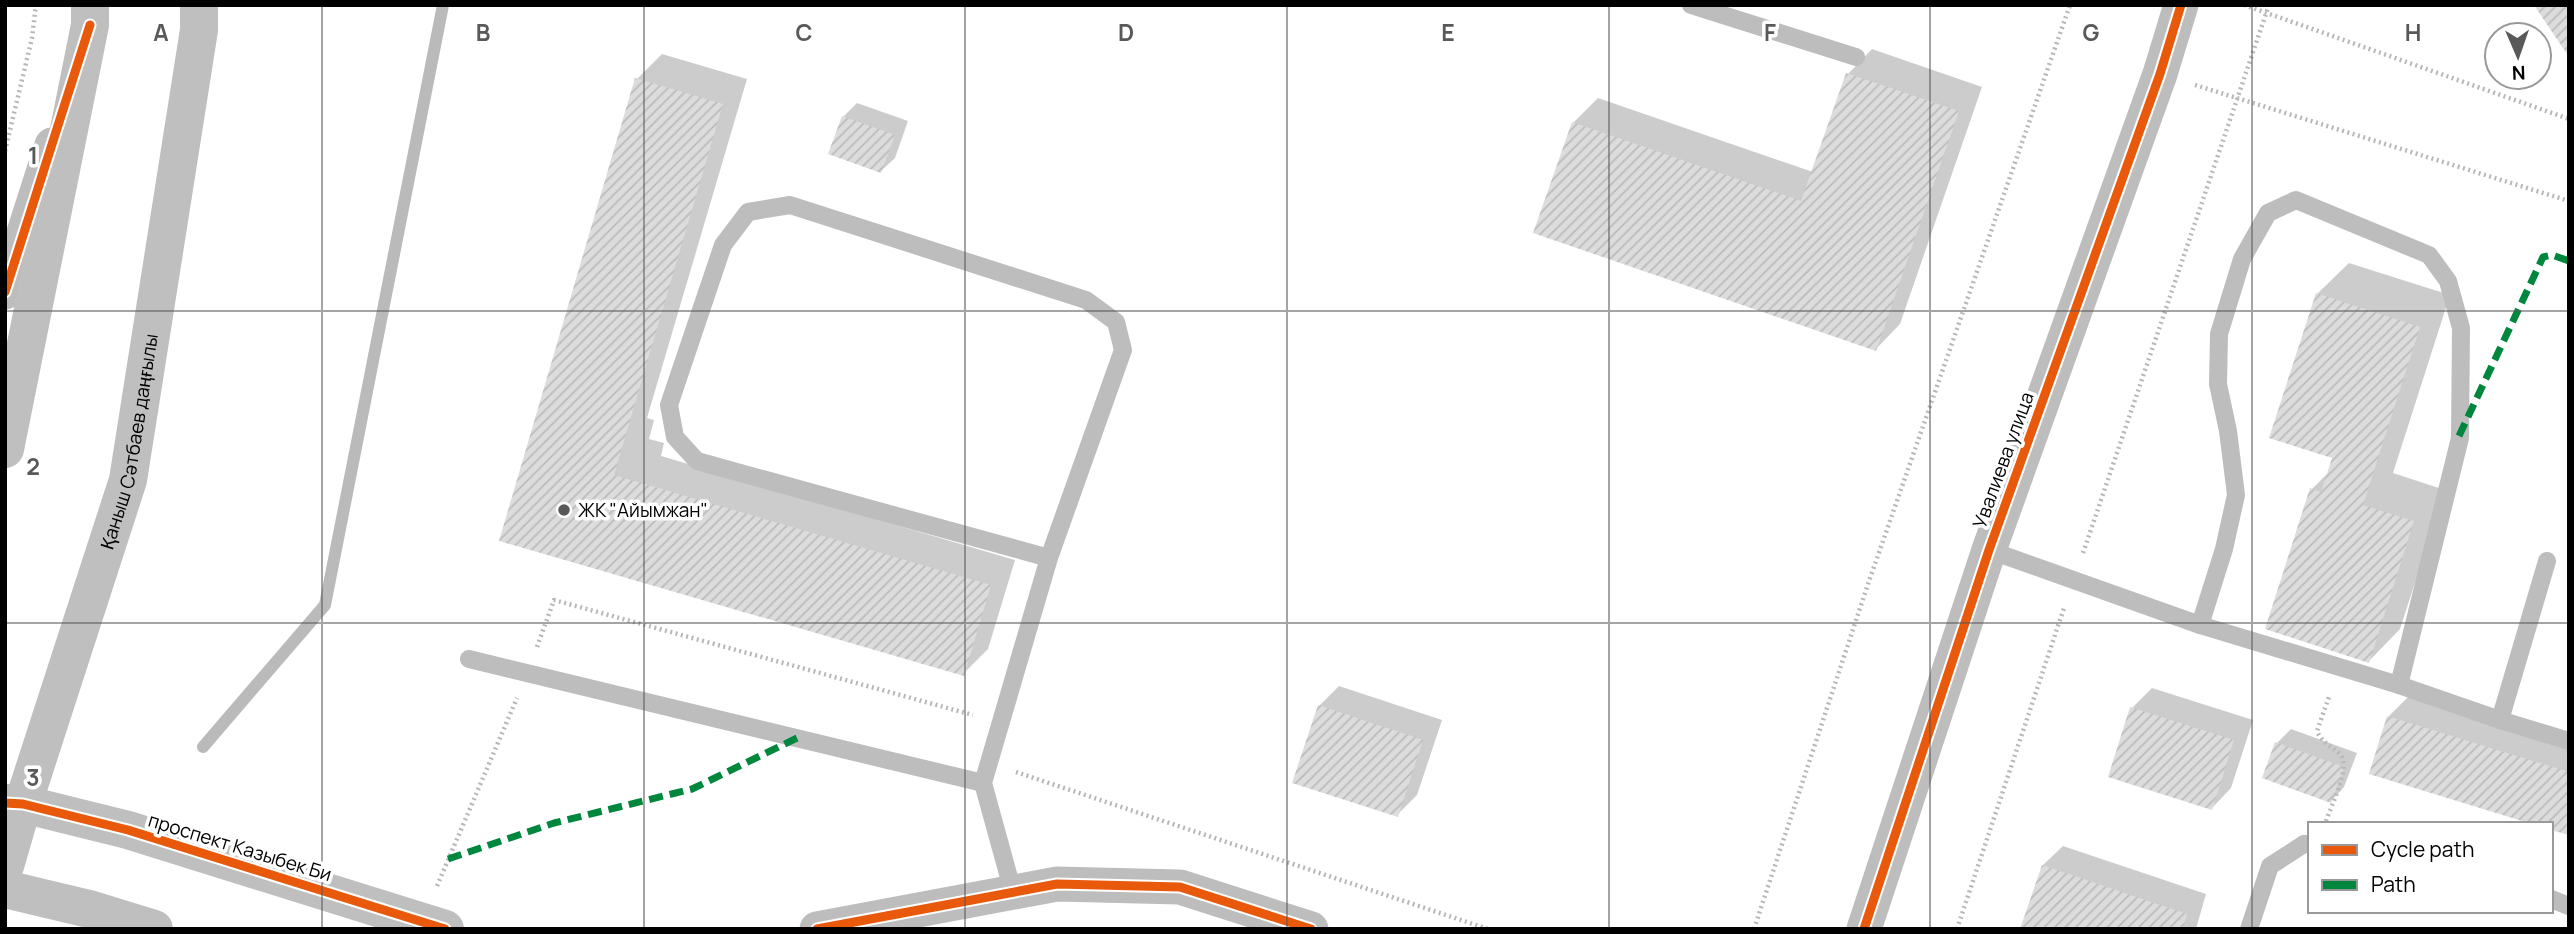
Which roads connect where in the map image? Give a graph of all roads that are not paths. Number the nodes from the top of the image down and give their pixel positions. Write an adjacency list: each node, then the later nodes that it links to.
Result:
1 (199, 5): 17 (main road, Қаныш Сәтбаев даңғылы)
2 (1691, 5): 5 (lane)
3 (2181, 5): 8 (street, Увалиева улица)
4 (90, 15): 6 (street); 7 (main road)
5 (1856, 57)
6 (5, 292)
7 (5, 449)
8 (1989, 551): 11 (lane); 26 (street, Увалиева улица)
9 (1049, 558): 9 (lane); 16 (lane)
10 (2547, 561): 14 (lane)
11 (2200, 625): 13 (lane); 13 (lane)
12 (469, 659): 16 (lane)
13 (2399, 685): 14 (lane)
14 (2500, 720): 15 (lane)
15 (2569, 741)
16 (983, 783): 21 (lane)
17 (14, 804): 19 (main road, Қаныш Сәтбаев даңғылы); 23 (main road, проспект Казыбек Би)
18 (2308, 844): 27 (lane)
19 (5, 866)
20 (5, 889): 22 (main road)
21 (1013, 892): 24 (street); 25 (street)
22 (154, 929)
23 (445, 929)
24 (817, 929)
25 (1311, 929)
26 (1864, 929)
27 (2249, 929)

